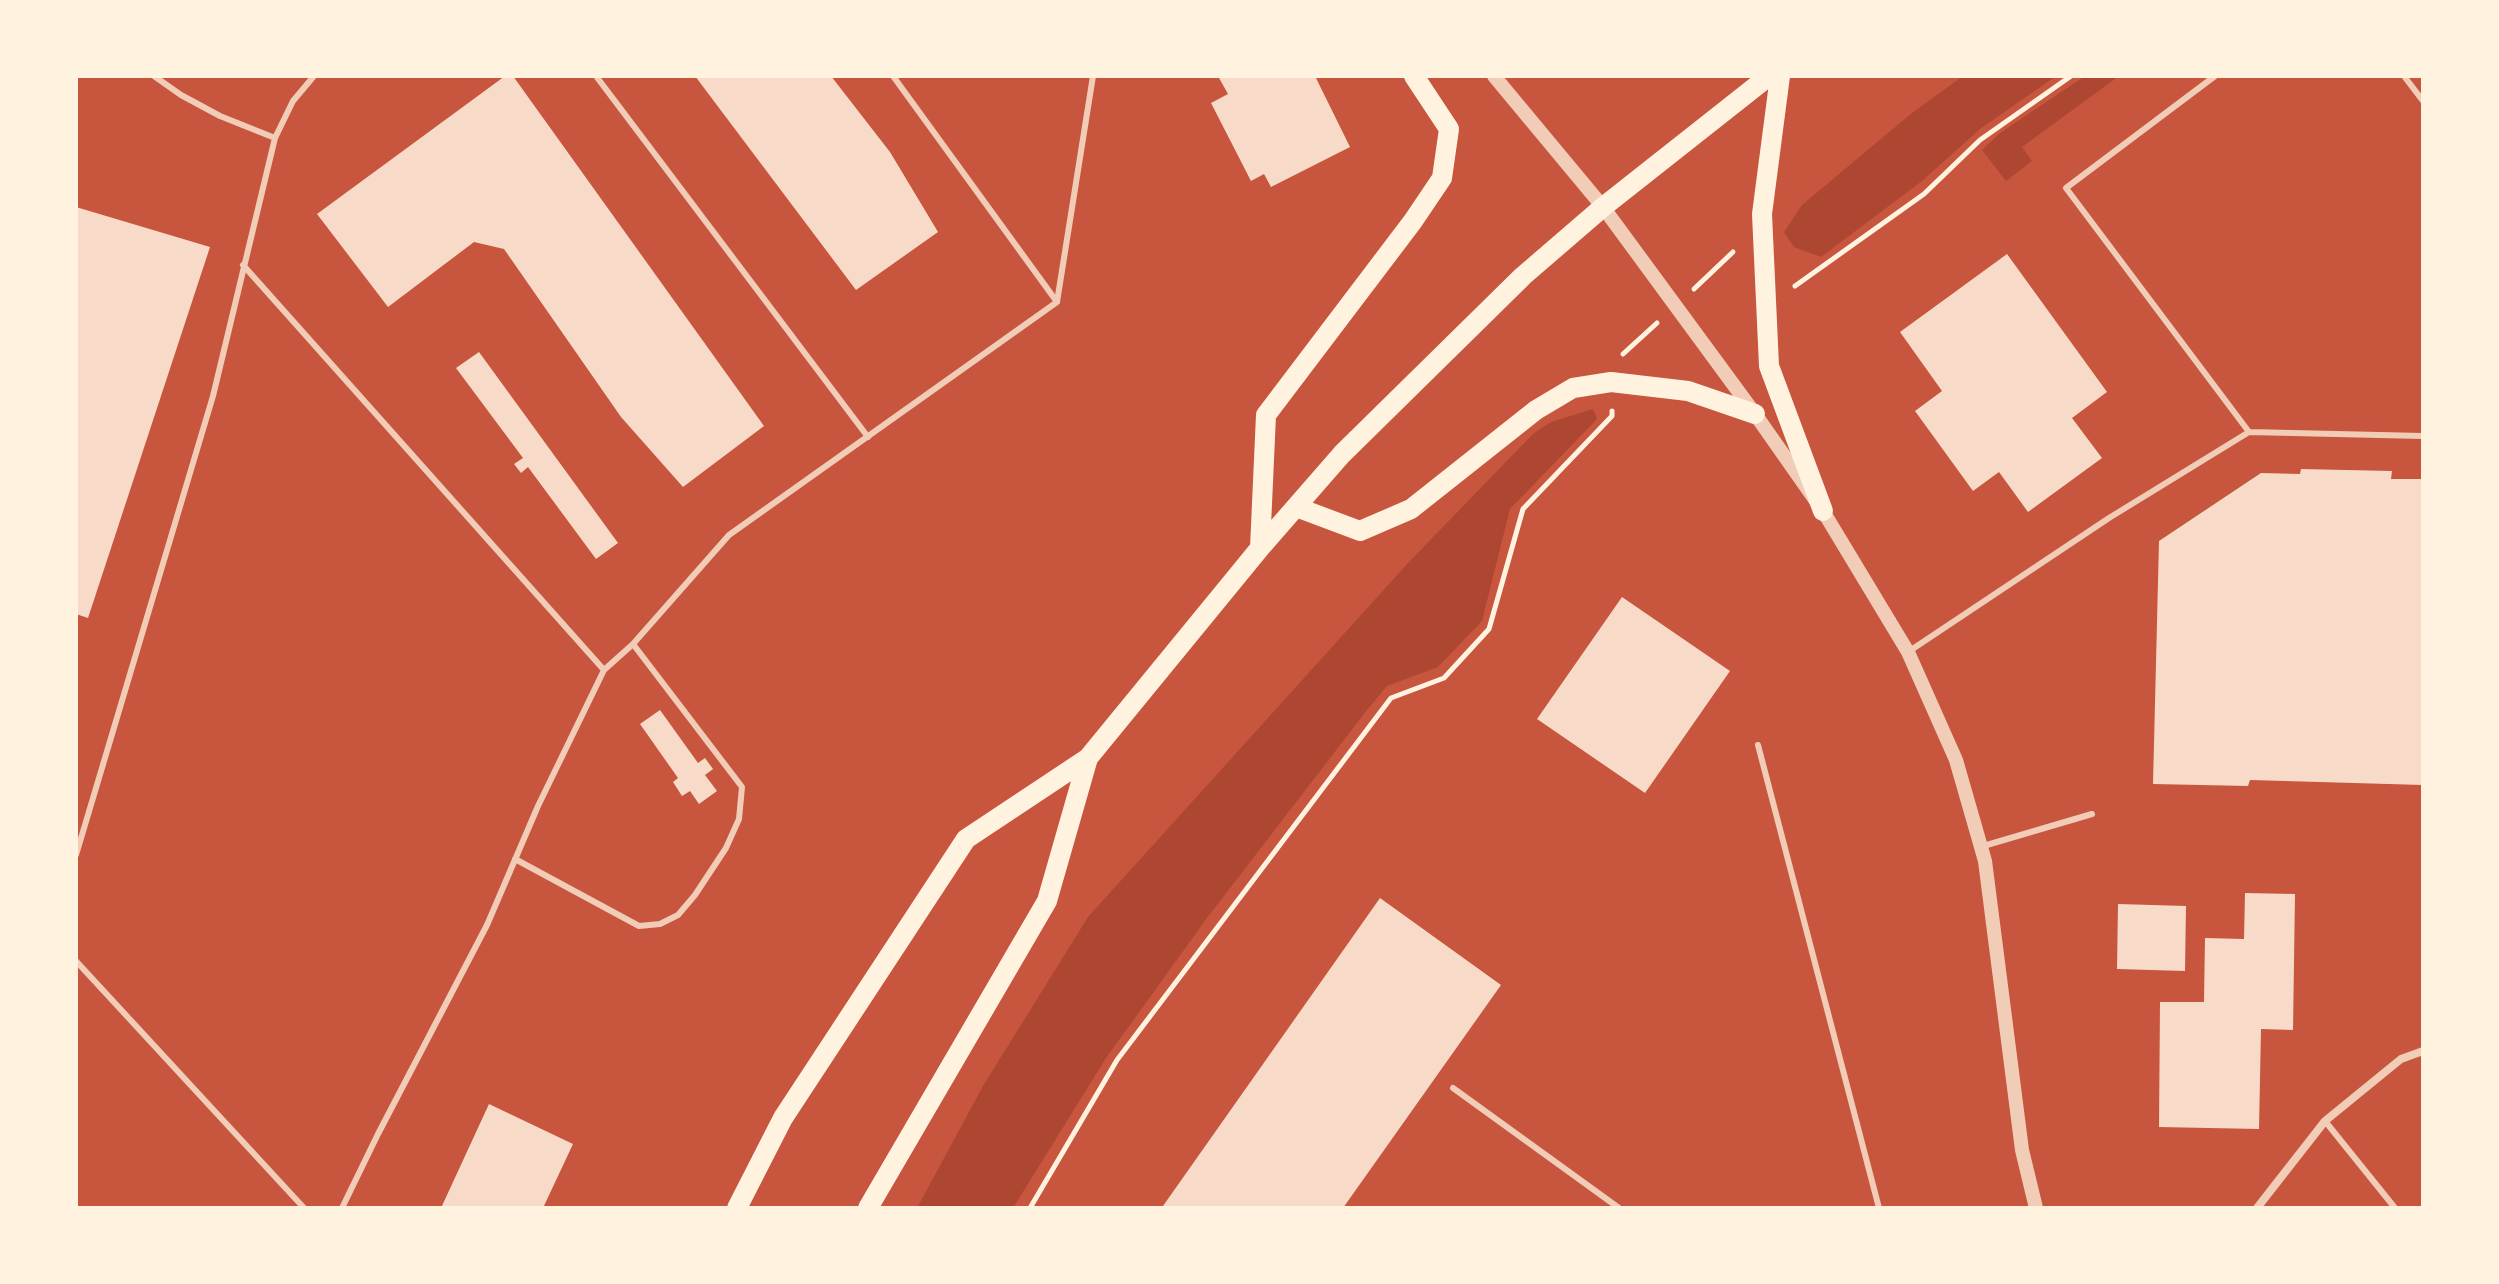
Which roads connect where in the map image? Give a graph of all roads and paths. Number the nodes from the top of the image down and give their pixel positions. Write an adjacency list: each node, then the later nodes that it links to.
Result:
1 (154, 76): 14 (lane)
2 (314, 76): 14 (lane)
3 (596, 76): 23 (lane)
4 (893, 76): 18 (lane)
5 (1093, 76): 18 (lane)
6 (1414, 76): 26 (main road)
7 (1494, 76): 15 (street)
8 (1769, 76): 15 (main road)
9 (1780, 76): 25 (main road)
10 (2071, 76): 17 (path)
11 (2215, 76): 21 (lane)
12 (2404, 76): 13 (lane)
13 (2423, 101)
14 (275, 138): 16 (lane)
15 (1603, 207): 19 (street); 24 (main road)
16 (243, 265): 29 (lane); 34 (lane)
17 (1791, 289)
18 (1057, 302): 23 (lane)
19 (1755, 414): 24 (main road); 25 (street)
20 (1612, 416): 44 (path)
21 (2249, 432): 22 (lane); 28 (lane)
22 (2423, 436)
23 (868, 437): 27 (lane)
24 (1296, 507): 26 (main road)
25 (1823, 511): 28 (street)
26 (1260, 548): 31 (main road)
27 (633, 644): 29 (lane); 35 (lane)
28 (1908, 652): 33 (street)
29 (604, 670): 35 (lane)
30 (1758, 745): 46 (lane)
31 (1088, 758): 42 (main road); 43 (main road)
32 (2092, 814): 33 (lane)
33 (1980, 847): 47 (street)
34 (76, 855)
35 (515, 859): 41 (lane)
36 (76, 961): 40 (lane)
37 (2423, 1051): 39 (street)
38 (1453, 1088): 45 (lane)
39 (2325, 1121): 48 (street); 49 (lane)
40 (304, 1208)
41 (342, 1208)
42 (737, 1208)
43 (868, 1208)
44 (1030, 1208)
45 (1619, 1208)
46 (1879, 1208)
47 (2036, 1208)
48 (2257, 1208)
49 (2395, 1208)

